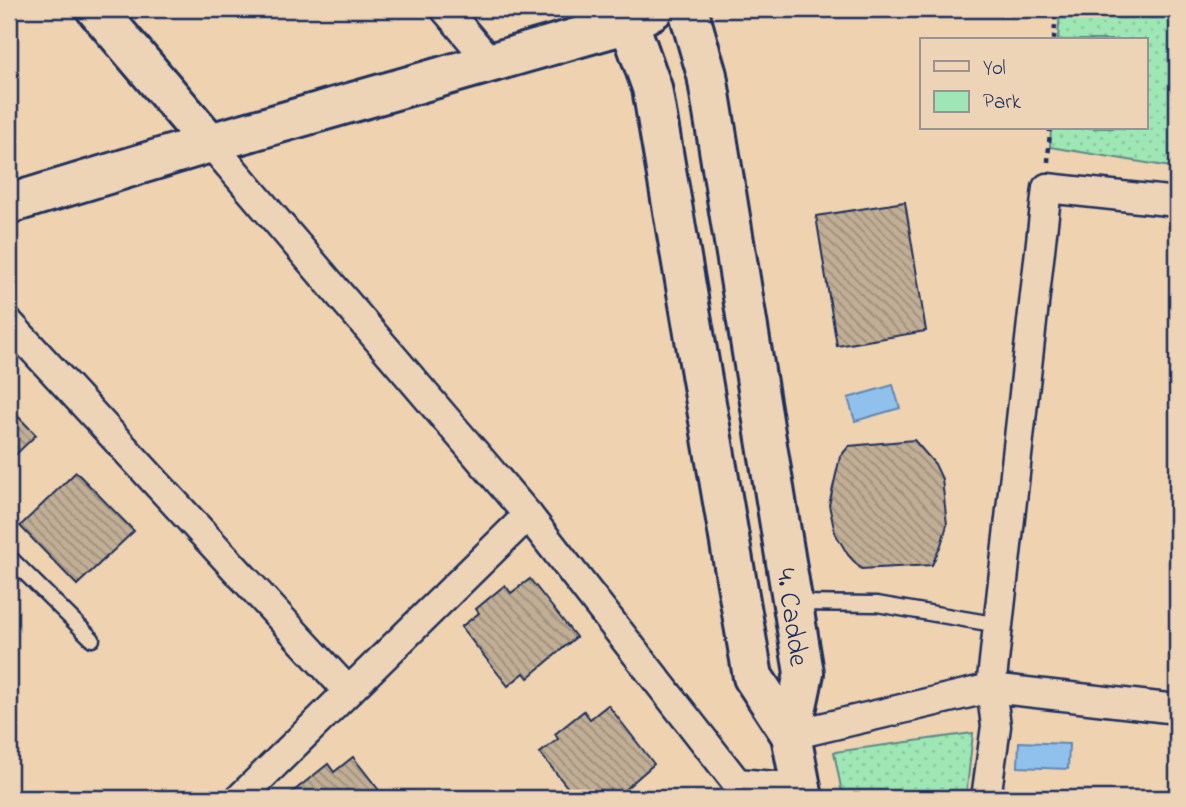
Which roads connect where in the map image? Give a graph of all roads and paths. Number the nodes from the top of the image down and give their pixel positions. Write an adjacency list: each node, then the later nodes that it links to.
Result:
1 (96, 9): 9 (street)
2 (445, 9): 7 (street)
3 (688, 9): 16 (street, 4. Cadde)
4 (1056, 9): 6 (path)
5 (637, 12): 7 (street); 22 (street, 4. Cadde)
6 (1054, 38)
7 (491, 63): 9 (street)
8 (1050, 130): 10 (path)
9 (210, 144): 12 (street); 14 (street)
10 (1047, 187): 11 (street); 17 (street)
11 (1177, 202)
12 (9, 204)
13 (9, 323): 20 (street)
14 (528, 515): 20 (street); 23 (street)
15 (9, 557): 18 (lane)
16 (793, 603): 17 (lane); 22 (street, 4. Cadde)
17 (999, 625): 19 (street)
18 (92, 639)
19 (992, 688): 21 (street); 22 (street); 25 (street)
20 (348, 691): 24 (street)
21 (1177, 709)
22 (791, 734): 23 (street)
23 (802, 793)
24 (240, 798)
25 (986, 798)

